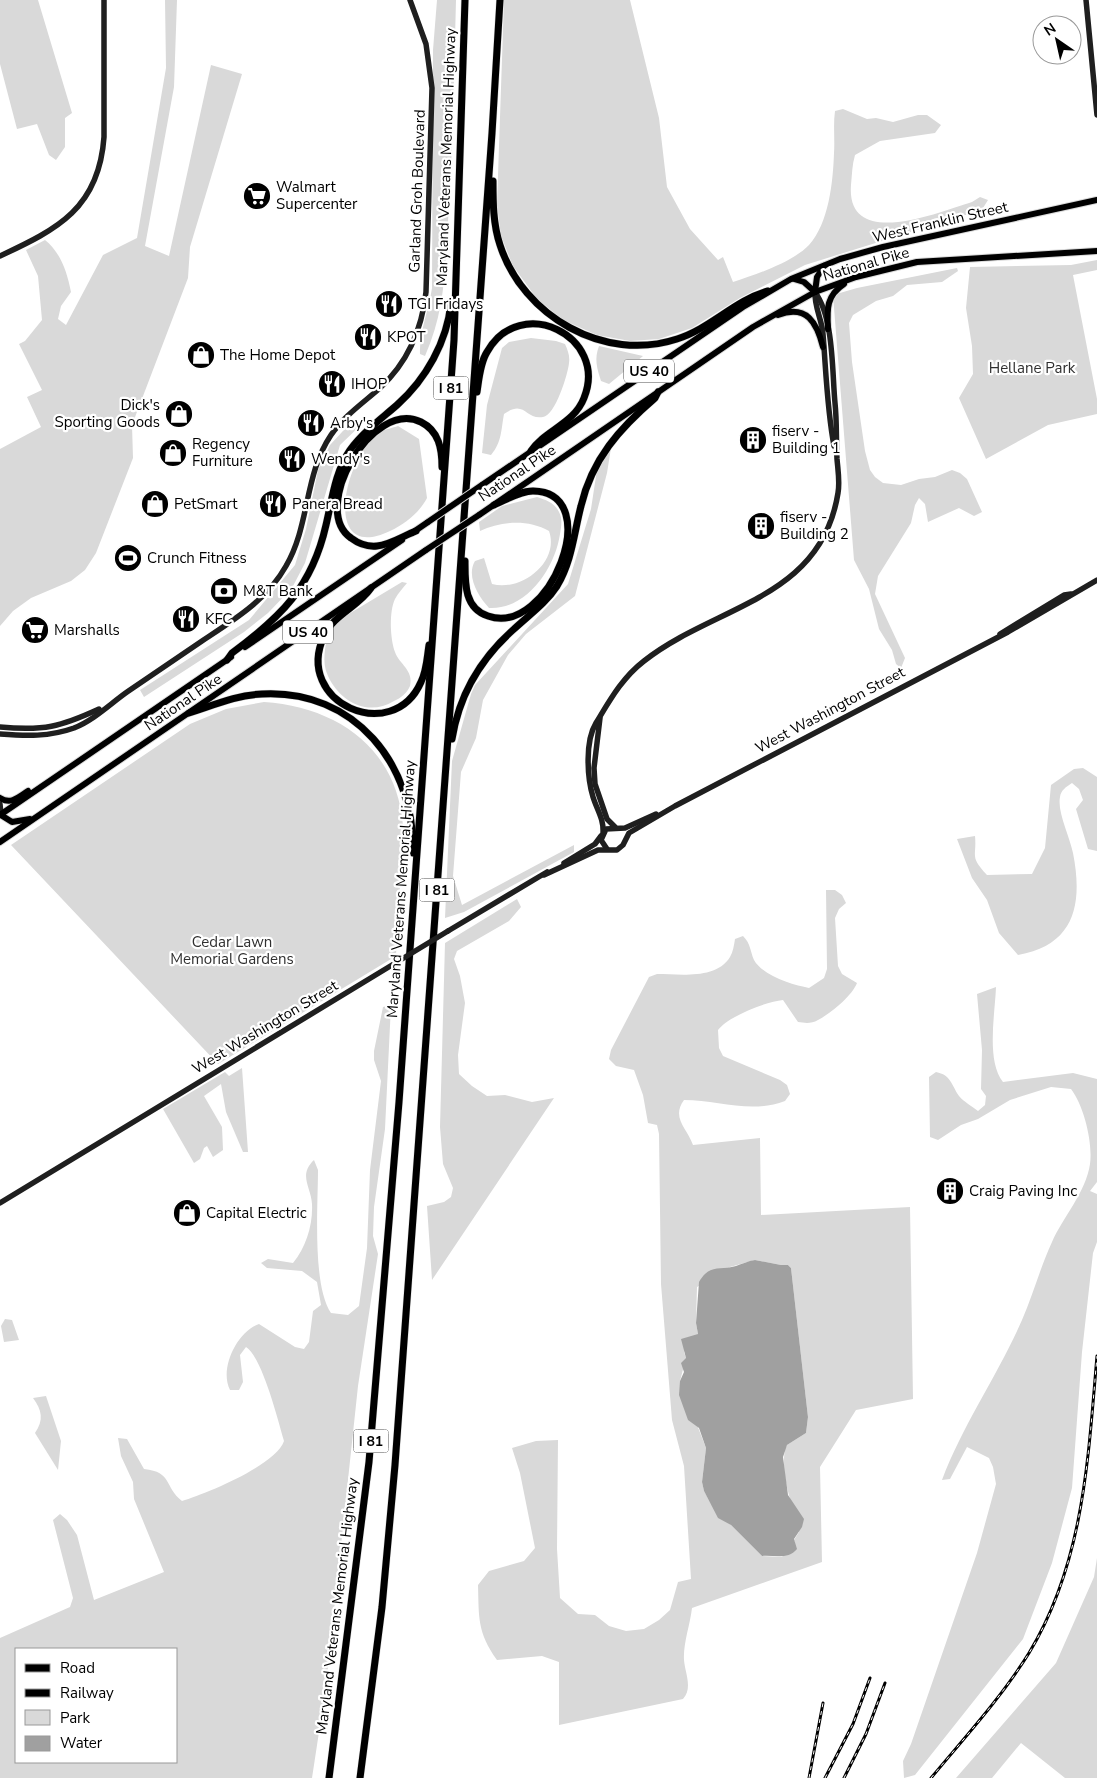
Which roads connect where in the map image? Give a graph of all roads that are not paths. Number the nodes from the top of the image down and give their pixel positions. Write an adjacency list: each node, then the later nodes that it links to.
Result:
1 (104, 0): 11 (street)
2 (410, 0): 32 (street, Garland Groh Boulevard)
3 (465, 0): 9 (highway, Maryland Veterans Memorial Highway / I 81)
4 (500, 0): 7 (highway, I 81)
5 (1086, 0): 6 (street)
6 (1097, 115)
7 (492, 133): 15 (highway); 21 (highway, I 81)
8 (1097, 200): 12 (main road, West Franklin Street / US 40)
9 (458, 250): 26 (highway, Maryland Veterans Memorial Highway / I 81); 31 (highway)
10 (1097, 251): 13 (main road, National Pike / US 40)
11 (0, 256)
12 (826, 264): 14 (main road, West Franklin Street / US 40); 16 (main road)
13 (856, 277): 16 (main road, National Pike / US 40); 18 (main road)
14 (792, 279): 15 (main road, National Pike / US 40); 16 (main road)
15 (768, 292): 22 (main road, National Pike / US 40)
16 (816, 292): 17 (main road, National Pike / US 40); 18 (street); 19 (street)
17 (752, 327): 19 (main road); 20 (main road, National Pike / US 40)
18 (828, 329): 23 (street)
19 (823, 347): 23 (street)
20 (658, 392): 25 (main road, National Pike / US 40); 38 (highway)
21 (469, 449): 22 (highway); 24 (highway, I 81)
22 (531, 451): 27 (main road, National Pike / US 40, bridge)
23 (837, 460): 34 (street)
24 (464, 504): 25 (highway); 38 (highway, I 81)
25 (494, 505): 30 (main road, National Pike / US 40, bridge)
26 (442, 526): 27 (highway); 28 (highway, Maryland Veterans Memorial Highway / I 81)
27 (416, 530): 31 (main road, National Pike / US 40)
28 (438, 575): 30 (highway); 51 (highway, Maryland Veterans Memorial Highway / I 81)
29 (1097, 580): 41 (street, West Washington Street)
30 (371, 588): 33 (main road, National Pike / US 40)
31 (227, 660): 36 (main road, National Pike / US 40)
32 (108, 705): 35 (street, Garland Groh Boulevard); 37 (street, Garland Groh Boulevard)
33 (189, 713): 43 (main road, National Pike / US 40); 51 (highway)
34 (600, 718): 45 (street); 46 (street)
35 (0, 728)
36 (126, 729): 39 (main road); 42 (main road, National Pike / US 40)
37 (0, 734)
38 (444, 794): 54 (highway, I 81)
39 (0, 798)
40 (0, 804): 42 (street)
41 (675, 806): 45 (street, West Washington Street); 47 (street, West Washington Street)
42 (0, 814): 43 (main road); 44 (main road)
43 (39, 816): 48 (main road, National Pike / US 40)
44 (0, 825)
45 (617, 828): 46 (street); 47 (street)
46 (602, 835): 49 (street); 50 (street, West Washington Street)
47 (625, 839): 49 (street)
48 (0, 842)
49 (607, 849): 50 (street, West Washington Street)
50 (544, 875): 52 (street, West Washington Street, bridge)
51 (411, 941): 53 (highway, Maryland Veterans Memorial Highway / I 81)
52 (0, 1202)
53 (329, 1778)
54 (360, 1778)

